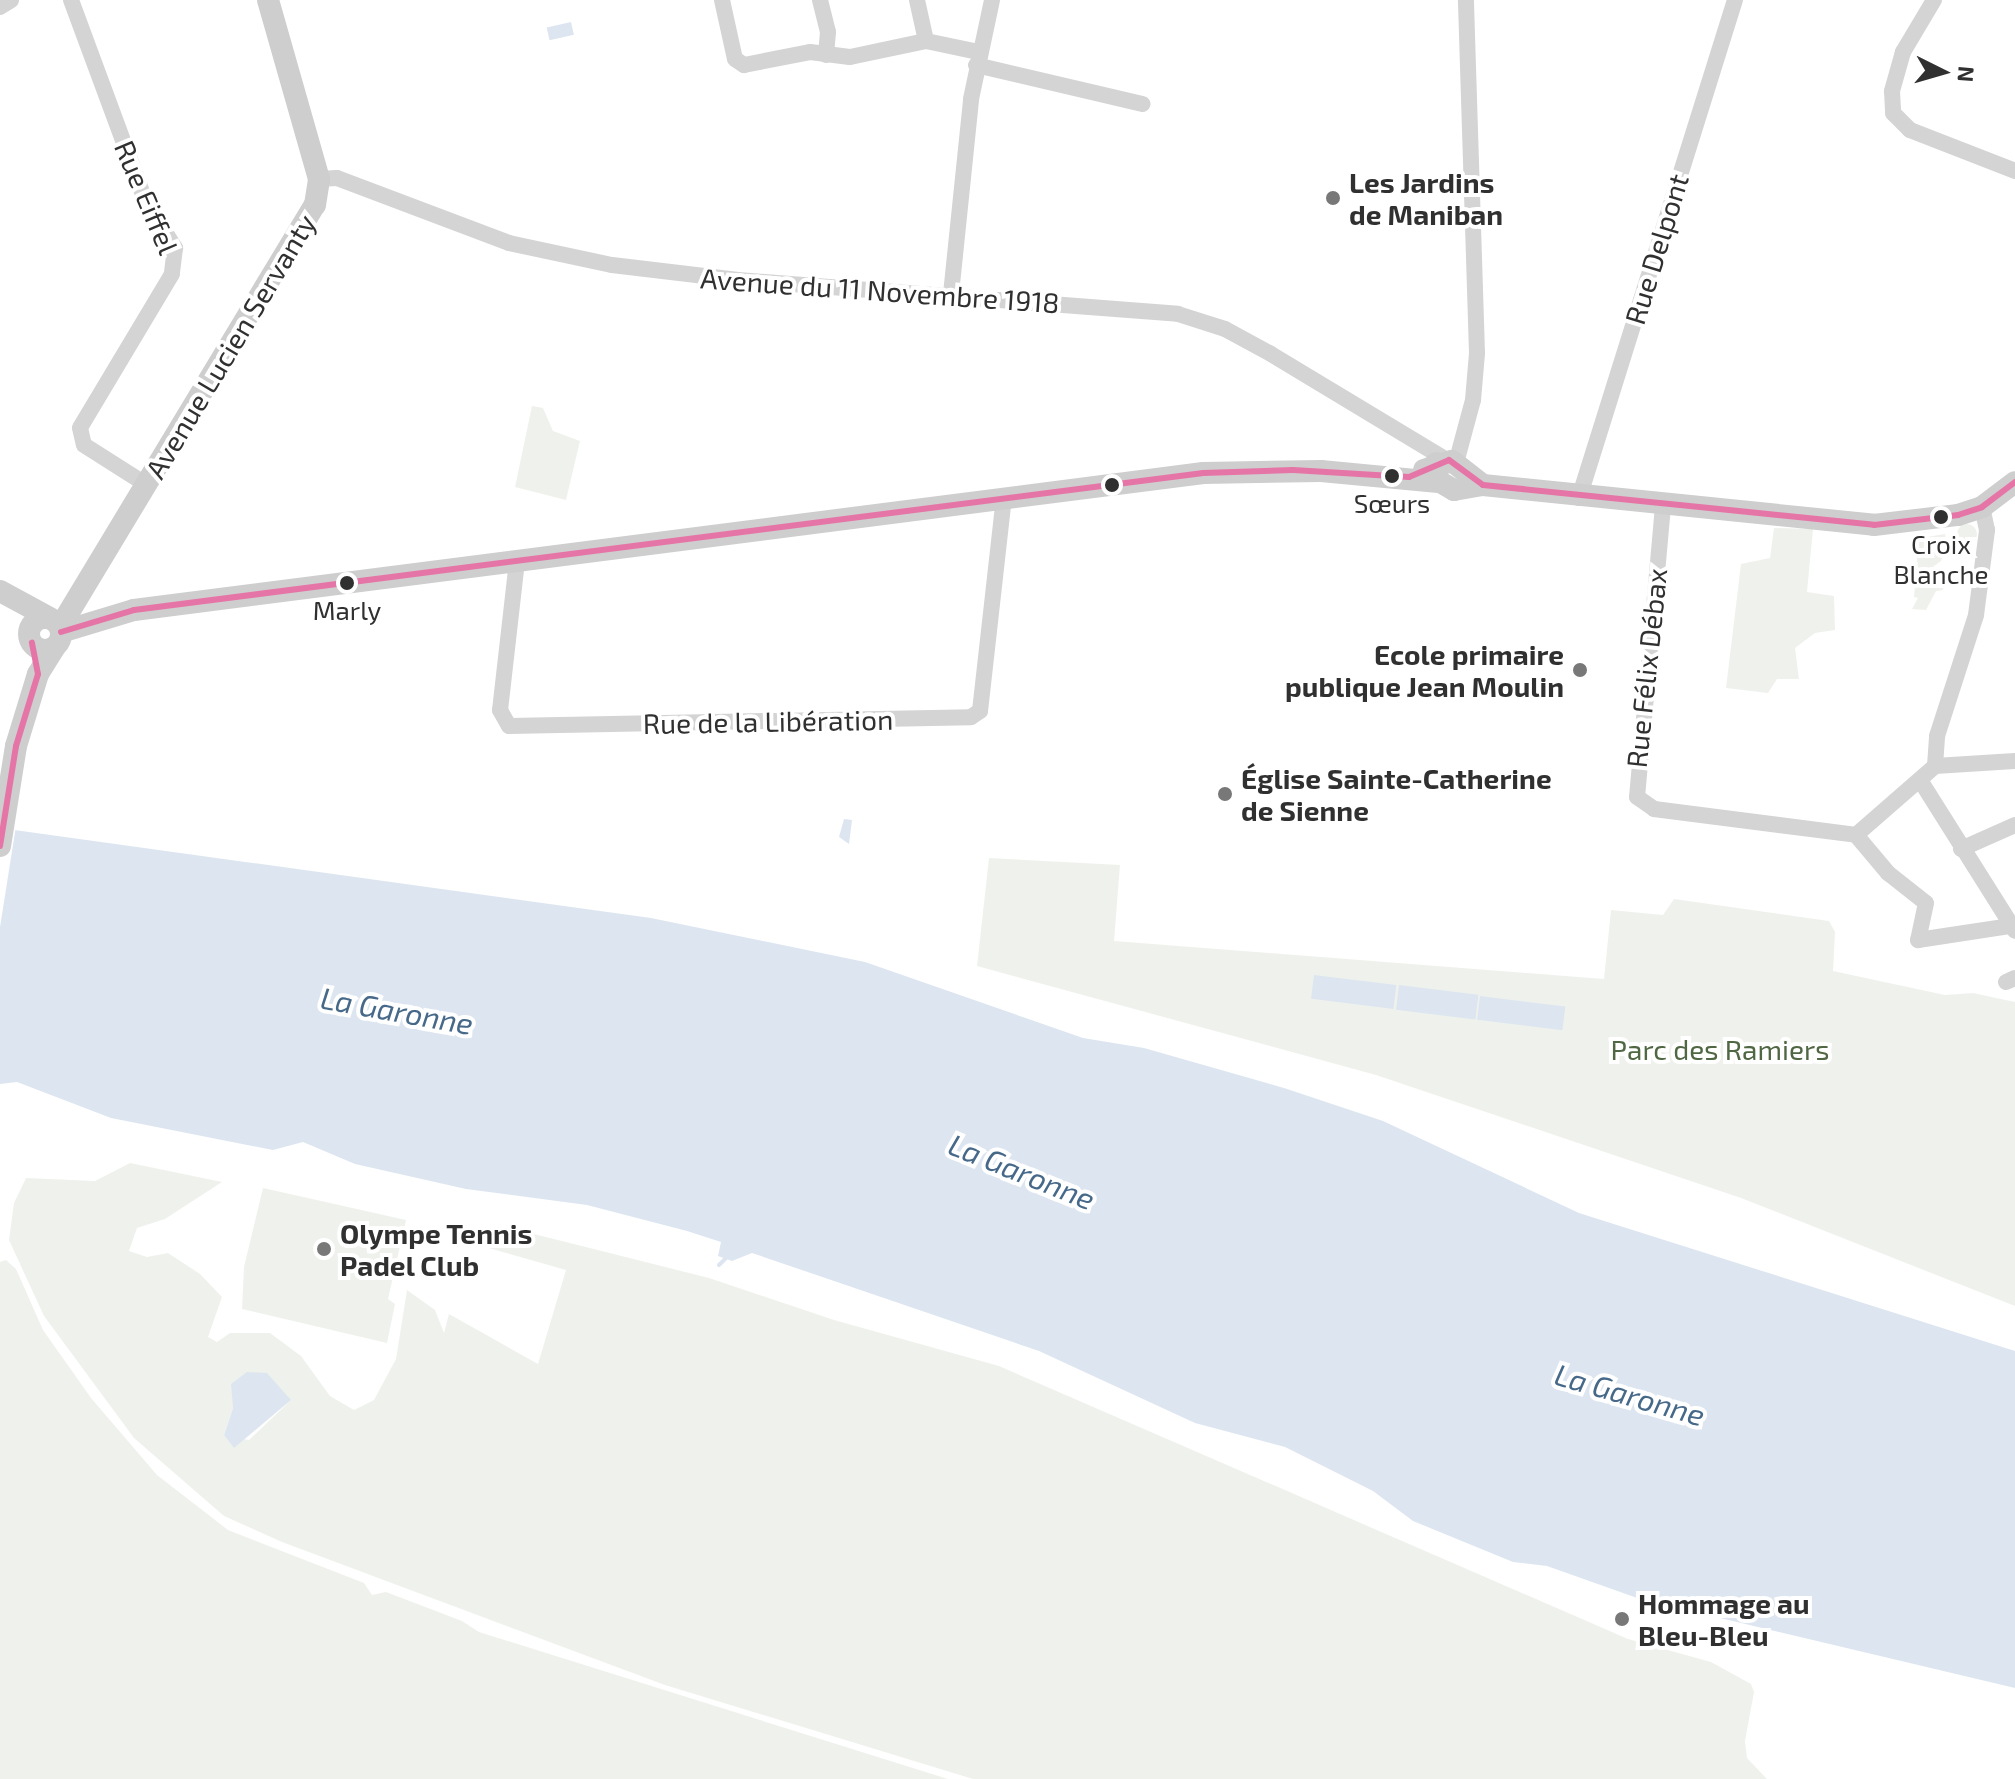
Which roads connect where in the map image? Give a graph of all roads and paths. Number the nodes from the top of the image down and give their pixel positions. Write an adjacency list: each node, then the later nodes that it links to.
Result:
1 (11, 0): 11 (street)
2 (71, 0): 21 (street, Rue Eiffel)
3 (268, 0): 17 (main road, Avenue Lucien Servanty)
4 (722, 0): 13 (street)
5 (820, 0): 13 (street)
6 (917, 0): 12 (street)
7 (992, 0): 14 (street)
8 (1466, 0): 19 (street)
9 (1735, 0): 23 (street, Rue Delpont)
10 (1934, 0): 16 (street)
11 (0, 7)
12 (926, 41): 13 (street); 14 (street)
13 (826, 55)
14 (977, 58): 15 (street); 18 (street)
15 (1142, 104)
16 (2015, 171)
17 (319, 179): 18 (street, Avenue du 11 Novembre 1918); 21 (main road, Avenue Lucien Servanty)
18 (951, 294): 19 (street, Avenue du 11 Novembre 1918)
19 (1441, 472): 22 (main road); 23 (main road)
20 (2015, 482): 25 (main road)
21 (147, 485): 28 (main road, Avenue Lucien Servanty)
22 (1004, 498): 26 (main road); 26 (street, Rue de la Libération)
23 (1579, 498): 24 (main road)
24 (1663, 506): 25 (main road); 33 (street, Rue Félix Débax)
25 (1982, 507): 30 (street)
26 (517, 561): 28 (main road)
27 (8, 595): 28 (main road)
28 (48, 633): 34 (main road)
29 (2015, 761): 30 (street)
30 (1935, 766): 31 (street)
31 (1920, 780): 33 (street); 35 (street)
32 (2015, 825): 35 (street)
33 (1856, 835): 36 (street)
34 (0, 846)
35 (1961, 849): 36 (street)
36 (2013, 929)

